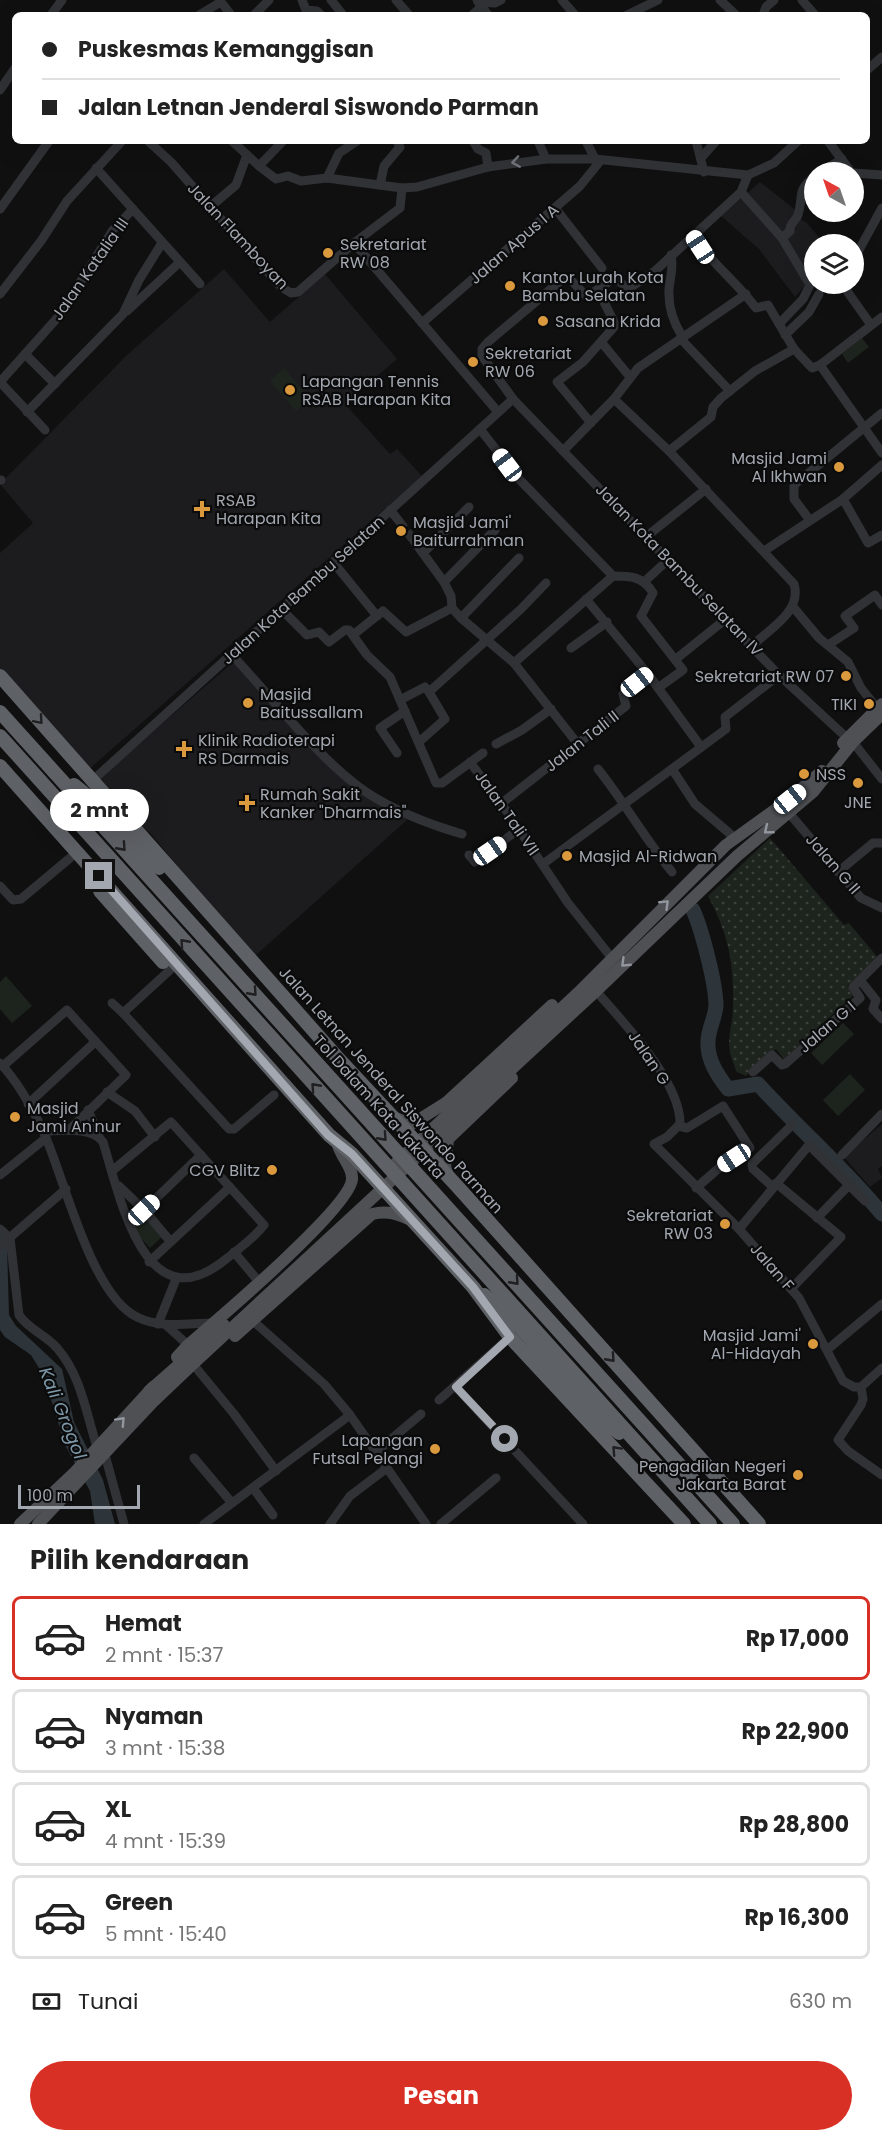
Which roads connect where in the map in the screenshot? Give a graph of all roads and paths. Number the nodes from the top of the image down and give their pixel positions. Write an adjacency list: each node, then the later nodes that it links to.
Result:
1 (269, 0): 14 (street)
2 (302, 0): 15 (street)
3 (331, 0): 16 (street)
4 (396, 0): 17 (street)
5 (501, 0): 11 (street)
6 (562, 0): 18 (street)
7 (658, 0): 19 (street)
8 (720, 0): 20 (street)
9 (774, 0): 21 (street)
10 (802, 0): 22 (street)
11 (479, 3)
12 (204, 12): 13 (street)
13 (229, 12)
14 (257, 12)
15 (317, 12)
16 (341, 12)
17 (406, 12)
18 (572, 12)
19 (636, 12)
20 (733, 12)
21 (764, 12)
22 (812, 12)
23 (879, 60): 24 (street)
24 (882, 71)
25 (12, 72): 26 (street)
26 (0, 90)
27 (47, 144): 63 (street)
28 (119, 144): 50 (street)
29 (151, 144): 60 (street, Jalan Flamboyan)
30 (235, 144): 41 (street)
31 (280, 144): 48 (street)
32 (352, 144): 55 (street)
33 (399, 144): 56 (street)
34 (475, 144): 49 (street)
35 (539, 144): 43 (street)
36 (588, 144): 45 (street)
37 (697, 144): 42 (street)
38 (713, 144): 42 (street)
39 (791, 144): 53 (street)
40 (830, 144): 44 (street)
41 (247, 155): 48 (street); 60 (street)
42 (700, 158): 51 (street)
43 (546, 159): 45 (street); 49 (street, one-way to 49)
44 (842, 159): 46 (street); 47 (street)
45 (598, 160): 51 (street); 61 (street, Jalan Apus I A)
46 (837, 162)
47 (844, 162)
48 (259, 166): 55 (street)
49 (488, 167): 58 (street)
50 (96, 168): 64 (street, Jalan Katalia III); 76 (street)
51 (704, 172): 53 (street)
52 (864, 174): 54 (street)
53 (748, 175): 59 (street)
54 (882, 176)
55 (327, 178): 56 (street)
56 (380, 185): 58 (street)
57 (804, 186): 66 (street)
58 (402, 188): 69 (street, Jalan Flamboyan)
59 (741, 192): 65 (street); 66 (street)
60 (210, 207): 69 (street, Jalan Flamboyan)
61 (555, 208): 72 (street); 83 (street, Jalan Apus I A)
62 (882, 208): 67 (street)
63 (0, 209)
64 (132, 209): 68 (street, Jalan Katalia III); 90 (street, Jalan Katalia III)
65 (693, 236): 70 (street); 77 (street)
66 (782, 238): 73 (street)
67 (864, 241)
68 (162, 243): 71 (street, Jalan Katalia III); 81 (street)
69 (354, 243): 83 (street)
70 (671, 255): 75 (street); 87 (street)
71 (180, 262): 74 (street, Jalan Katalia III); 81 (street)
72 (602, 268)
73 (804, 272)
74 (200, 284)
75 (598, 290): 88 (street); 96 (street, Jalan Kota Bambu Selatan IV)
76 (0, 294)
77 (746, 294): 84 (street); 87 (street)
78 (806, 294): 84 (street)
79 (819, 294): 86 (street)
80 (849, 294): 85 (street)
81 (123, 314): 94 (street)
82 (882, 317): 85 (street)
83 (422, 322): 99 (street)
84 (779, 324): 86 (street)
85 (871, 325): 91 (street)
86 (785, 335): 89 (street)
87 (681, 337): 92 (street); 95 (street)
88 (602, 343): 92 (street); 101 (street)
89 (794, 349): 91 (street); 95 (street)
90 (25, 354): 93 (street, Jalan Katalia III); 94 (street)
91 (820, 365): 102 (street)
92 (630, 377): 97 (street)
93 (0, 382): 98 (street)
94 (55, 384): 98 (street)
95 (730, 391): 106 (street)
96 (513, 399): 99 (street, Jalan Kota Bambu Selatan); 105 (street, Jalan Kota Bambu Selatan IV)
97 (614, 399): 101 (street); 106 (street)
98 (27, 412): 104 (street)
99 (498, 412): 103 (street, Jalan Kota Bambu Selatan)
100 (882, 413): 102 (street)
101 (591, 423): 105 (street)
102 (866, 427): 107 (street); 113 (street)
103 (480, 429): 112 (street, Jalan Kota Bambu Selatan); 124 (street)
104 (45, 430)
105 (564, 451): 117 (street, Jalan Kota Bambu Selatan IV)
106 (669, 451): 109 (street)
107 (882, 453)
108 (882, 465): 110 (street)
109 (706, 489): 117 (street); 119 (street)
110 (843, 499): 113 (street); 116 (street)
111 (469, 507): 120 (street)
112 (390, 510): 114 (street); 123 (street, Jalan Kota Bambu Selatan)
113 (809, 519): 119 (street)
114 (399, 521)
115 (495, 530): 125 (street)
116 (882, 535)
117 (647, 536): 122 (street, Jalan Kota Bambu Selatan IV)
118 (414, 541): 120 (street)
119 (764, 551): 131 (street)
120 (423, 553): 125 (street)
121 (519, 558): 134 (street)
122 (669, 560): 126 (street); 135 (street, Jalan Kota Bambu Selatan IV)
123 (333, 562): 132 (street, Jalan Kota Bambu Selatan); 133 (street)
124 (613, 576): 126 (street); 128 (street)
125 (444, 582): 130 (street)
126 (644, 582): 143 (street)
127 (546, 583): 138 (street)
128 (586, 599): 136 (street); 144 (street)
129 (882, 605): 140 (street)
130 (452, 608): 133 (street); 134 (street)
131 (794, 608): 139 (street); 140 (street)
132 (281, 609): 137 (street); 142 (street, Jalan Kota Bambu Selatan)
133 (377, 616): 137 (street)
134 (460, 618): 138 (street)
135 (727, 618): 139 (street, Jalan Kota Bambu Selatan IV); 143 (street)
136 (607, 622): 141 (street); 145 (street)
137 (353, 635): 150 (street)
138 (487, 640): 144 (street); 149 (street)
139 (753, 645): 146 (street, Jalan Kota Bambu Selatan IV)
140 (828, 645): 152 (street)
141 (571, 648)
142 (231, 654): 170 (street, Jalan Kota Bambu Selatan); 175 (street)
143 (676, 659): 148 (street)
144 (515, 662): 151 (street)
145 (648, 674): 148 (street); 158 (street, Jalan Tali II)
146 (780, 675): 156 (street, Jalan Kota Bambu Selatan IV); 160 (street)
147 (0, 676): 170 (highway, Jalan Letnan Jenderal Siswondo Parman, one-way to 170)
148 (658, 688): 160 (street)
149 (429, 692): 150 (street); 157 (street)
150 (400, 700): 153 (street)
151 (551, 709): 158 (street); 159 (street)
152 (880, 709): 156 (main road)
153 (405, 711): 157 (street); 161 (street)
154 (0, 712): 167 (highway, Tol Dalam Kota Jakarta)
155 (0, 736): 190 (highway, Tol Dalam Kota Jakarta, one-way to 155)
156 (850, 740): 169 (street, Jalan Kota Bambu Selatan IV); 173 (main road); 176 (main road)
157 (419, 742): 163 (street)
158 (577, 743): 172 (street, Jalan Tali II)
159 (496, 744)
160 (701, 747): 166 (street)
161 (397, 753)
162 (483, 753): 163 (street)
163 (470, 762): 172 (street, Jalan Tali VII)
164 (0, 766): 185 (highway)
165 (598, 769): 171 (street)
166 (672, 769): 171 (street); 176 (street)
167 (54, 773): 186 (highway); 187 (highway, Tol Dalam Kota Jakarta, one-way to 187)
168 (0, 778): 179 (highway)
169 (882, 779)
170 (92, 781): 186 (highway, Jalan Letnan Jenderal Siswondo Parman)
171 (624, 802): 180 (street); 181 (street)
172 (501, 803): 174 (street, Jalan Tali VII)
173 (789, 813): 182 (street, Jalan G II); 194 (main road, one-way to 194)
174 (519, 829): 178 (street); 180 (street, Jalan Tali VII)
175 (462, 834)
176 (735, 838): 188 (main road, one-way to 176)
177 (882, 843): 182 (street)
178 (469, 855)
179 (70, 858): 183 (street); 185 (highway)
180 (543, 864): 188 (street, Jalan Tali VII)
181 (672, 872)
182 (838, 872): 184 (street, Jalan G II)
183 (0, 885)
184 (882, 908)
185 (124, 911): 191 (highway); 203 (highway)
186 (213, 918): 207 (highway, Jalan Letnan Jenderal Siswondo Parman)
187 (218, 952): 190 (highway); 281 (highway, Tol Dalam Kota Jakarta, one-way to 281)
188 (610, 957): 192 (main road)
189 (882, 958): 193 (street, Jalan G I)
190 (204, 965): 259 (highway, Tol Dalam Kota Jakarta, one-way to 190)
191 (170, 970): 197 (street); 203 (highway)
192 (593, 974): 196 (main road); 209 (main road)
193 (860, 980): 198 (street); 201 (street, Jalan G I)
194 (596, 996): 196 (main road); 211 (street, Jalan G); 216 (main road)
195 (112, 1003): 197 (street)
196 (565, 1011): 251 (main road)
197 (123, 1013): 204 (street)
198 (882, 1019)
199 (95, 1042): 200 (street); 202 (street); 205 (street)
200 (1, 1065): 205 (street)
201 (753, 1072)
202 (107, 1092): 206 (street); 215 (street)
203 (290, 1093): 217 (highway)
204 (274, 1095)
205 (28, 1104): 213 (street)
206 (88, 1110): 212 (street); 214 (street)
207 (388, 1113): 209 (main road); 222 (highway, Jalan Letnan Jenderal Siswondo Parman)
208 (882, 1114): 219 (street)
209 (426, 1117): 216 (main road)
210 (792, 1125): 225 (street)
211 (678, 1126): 227 (street, Jalan F); 227 (street)
212 (69, 1130): 213 (street); 214 (street)
213 (44, 1134): 221 (street); 228 (street)
214 (99, 1136): 220 (street)
215 (154, 1137): 218 (street); 220 (street)
216 (448, 1139): 222 (main road)
217 (338, 1145): 230 (main road); 233 (highway)
218 (201, 1155): 226 (street); 231 (street)
219 (842, 1155)
220 (112, 1171): 223 (street)
221 (0, 1175)
222 (449, 1177): 282 (highway, Jalan Letnan Jenderal Siswondo Parman, one-way to 282)
223 (117, 1184): 231 (street); 240 (street)
224 (850, 1184): 225 (street); 229 (street); 232 (street)
225 (774, 1185): 232 (street); 236 (street)
226 (230, 1187): 237 (street); 239 (street)
227 (696, 1188): 236 (street, Jalan F)
228 (66, 1189): 238 (street); 248 (street)
229 (865, 1201)
230 (335, 1207): 234 (main road); 242 (main road)
231 (144, 1210): 237 (street)
232 (817, 1218): 244 (street)
233 (412, 1221): 234 (main road); 243 (highway)
234 (357, 1226): 246 (main road)
235 (0, 1229): 238 (street)
236 (739, 1229): 244 (street, Jalan F)
237 (170, 1241): 240 (street)
238 (6, 1242): 261 (street)
239 (234, 1252): 241 (street); 242 (street)
240 (149, 1262): 241 (street)
241 (176, 1279): 248 (street)
242 (259, 1282): 247 (main road)
243 (473, 1287): 249 (highway); 259 (highway)
244 (791, 1289): 250 (street, Jalan F)
245 (882, 1304): 250 (street)
246 (252, 1320): 251 (main road); 258 (street)
247 (214, 1323): 248 (street); 251 (main road)
248 (162, 1324): 251 (street)
249 (510, 1337): 253 (street); 279 (highway, one-way to 249)
250 (828, 1349): 254 (street, Jalan F)
251 (191, 1359): 255 (main road); 255 (main road); 264 (street)
252 (882, 1368): 254 (street)
253 (456, 1387): 256 (street); 278 (street)
254 (861, 1387): 265 (street)
255 (151, 1397): 261 (main road)
256 (439, 1400)
257 (421, 1414): 260 (street)
258 (350, 1415): 260 (street); 264 (street)
259 (634, 1440): 280 (highway, Tol Dalam Kota Jakarta)
260 (376, 1452): 263 (street)
261 (99, 1453): 266 (main road); 274 (street)
262 (194, 1458): 269 (street)
263 (387, 1468): 275 (street); 276 (street)
264 (276, 1471): 268 (street)
265 (882, 1475)
266 (77, 1476): 272 (main road); 273 (main road)
267 (496, 1478): 277 (street)
268 (253, 1488): 269 (street); 270 (street)
269 (232, 1503): 271 (street)
270 (273, 1515)
271 (209, 1522)
272 (20, 1524)
273 (38, 1524)
274 (124, 1524)
275 (330, 1524)
276 (426, 1524)
277 (441, 1524)
278 (584, 1524)
279 (684, 1524)
280 (710, 1524)
281 (733, 1524)
282 (759, 1524)

